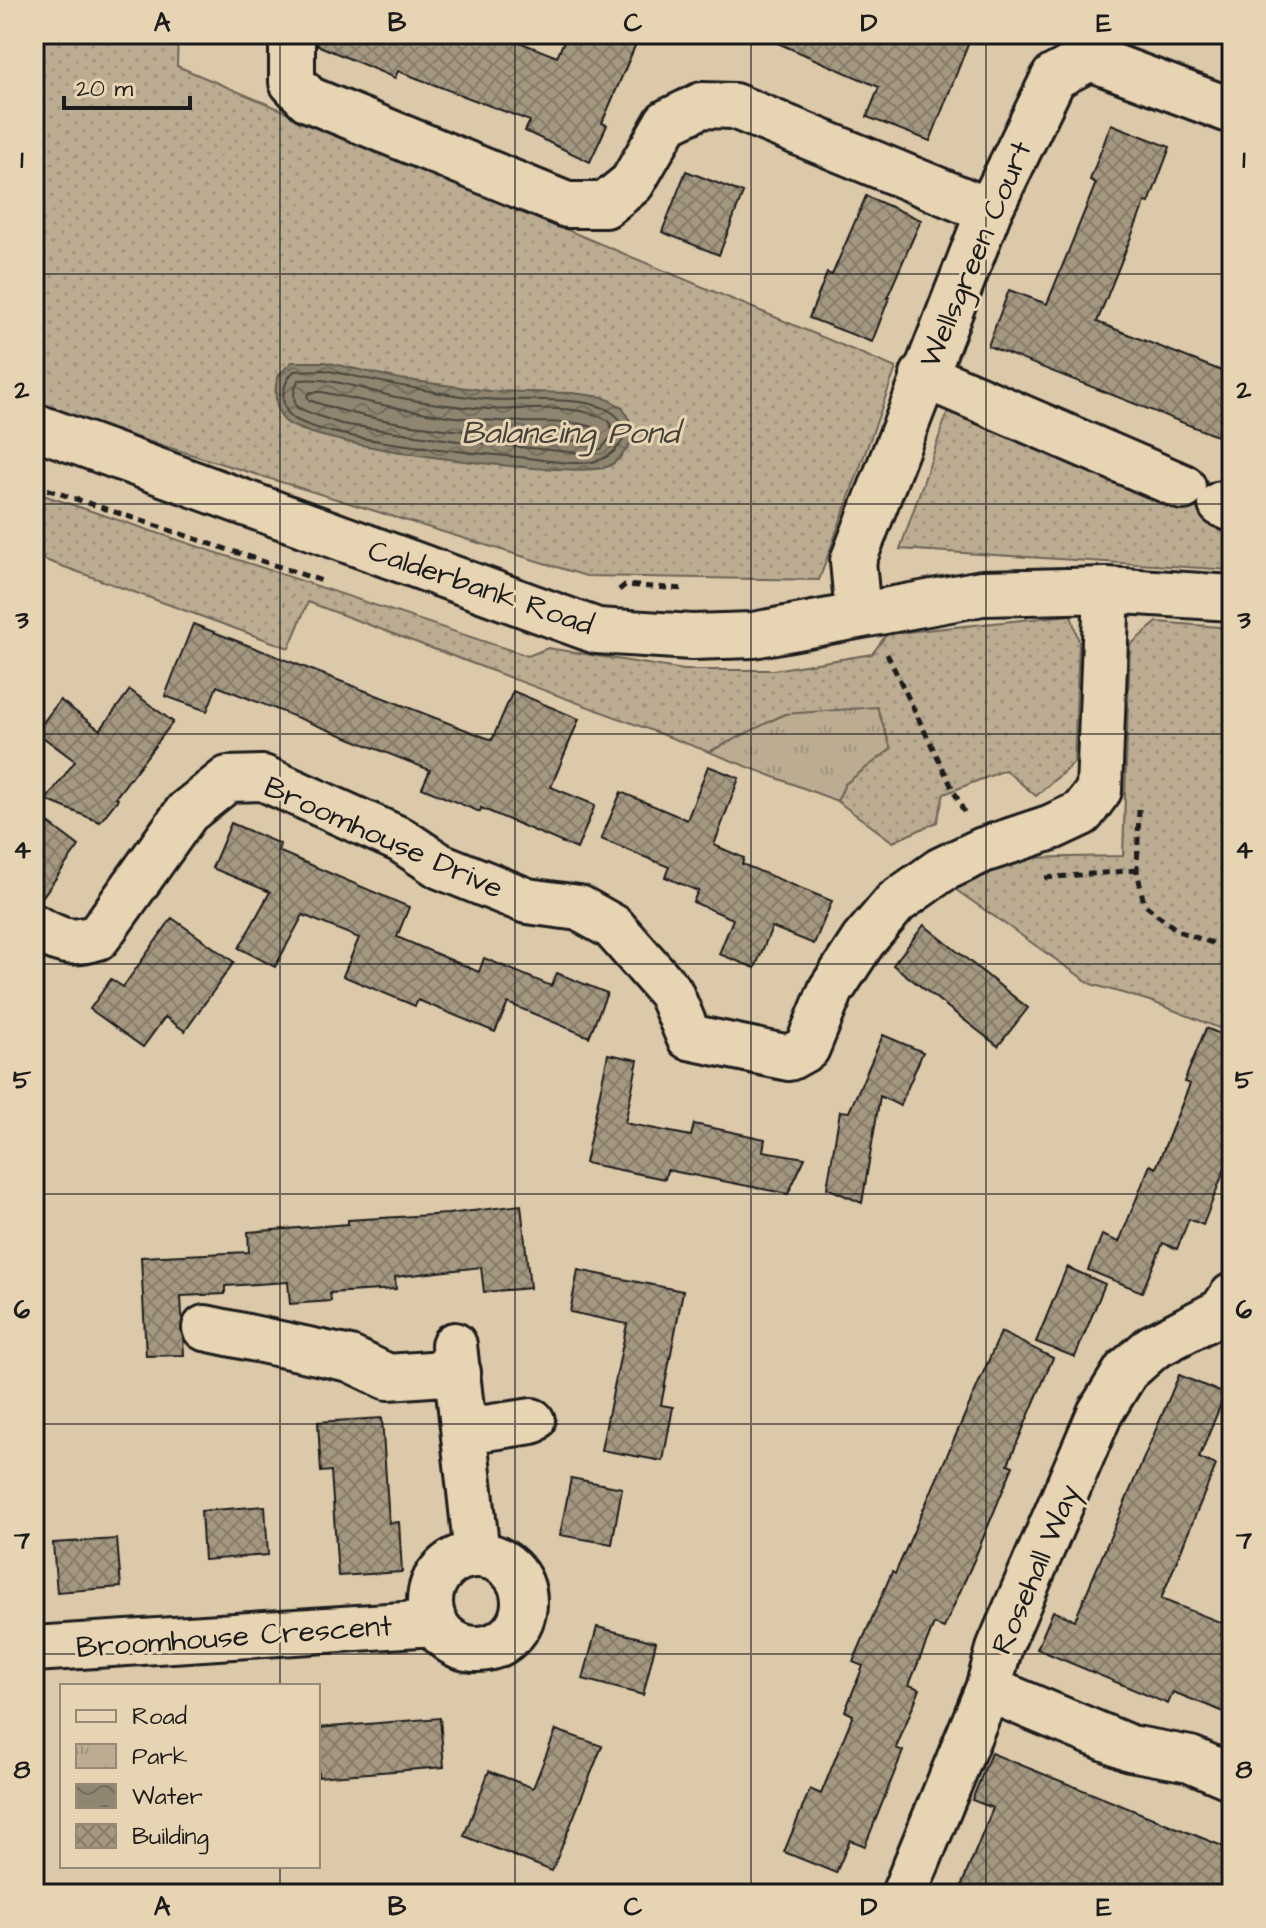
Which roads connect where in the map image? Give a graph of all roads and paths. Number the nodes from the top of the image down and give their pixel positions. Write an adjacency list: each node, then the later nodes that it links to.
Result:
1 (292, 34): 3 (street)
2 (1229, 102): 3 (street, Wellsgreen Court)
3 (989, 211): 4 (street, Wellsgreen Court)
4 (923, 375): 6 (street); 9 (street, Wellsgreen Court)
5 (34, 426): 9 (street, Calderbank Road)
6 (1212, 500)
7 (1107, 590): 8 (street, Calderbank Road); 9 (street, Calderbank Road); 11 (street, Broomhouse Drive)
8 (1232, 598)
9 (863, 614): 11 (path)
10 (1139, 806): 13 (path)
11 (983, 850): 12 (street, Broomhouse Drive)
12 (34, 927)
13 (1232, 950)
14 (1229, 1310): 21 (street, Rosehall Way)
15 (205, 1328): 17 (street)
16 (532, 1421): 17 (street)
17 (465, 1431): 18 (street)
18 (477, 1555): 19 (street, Broomhouse Crescent); 19 (street, Broomhouse Crescent)
19 (434, 1623): 20 (street, Broomhouse Crescent)
20 (34, 1649)
21 (988, 1689): 22 (street); 23 (street, Rosehall Way)
22 (1232, 1777)
23 (904, 1894)

